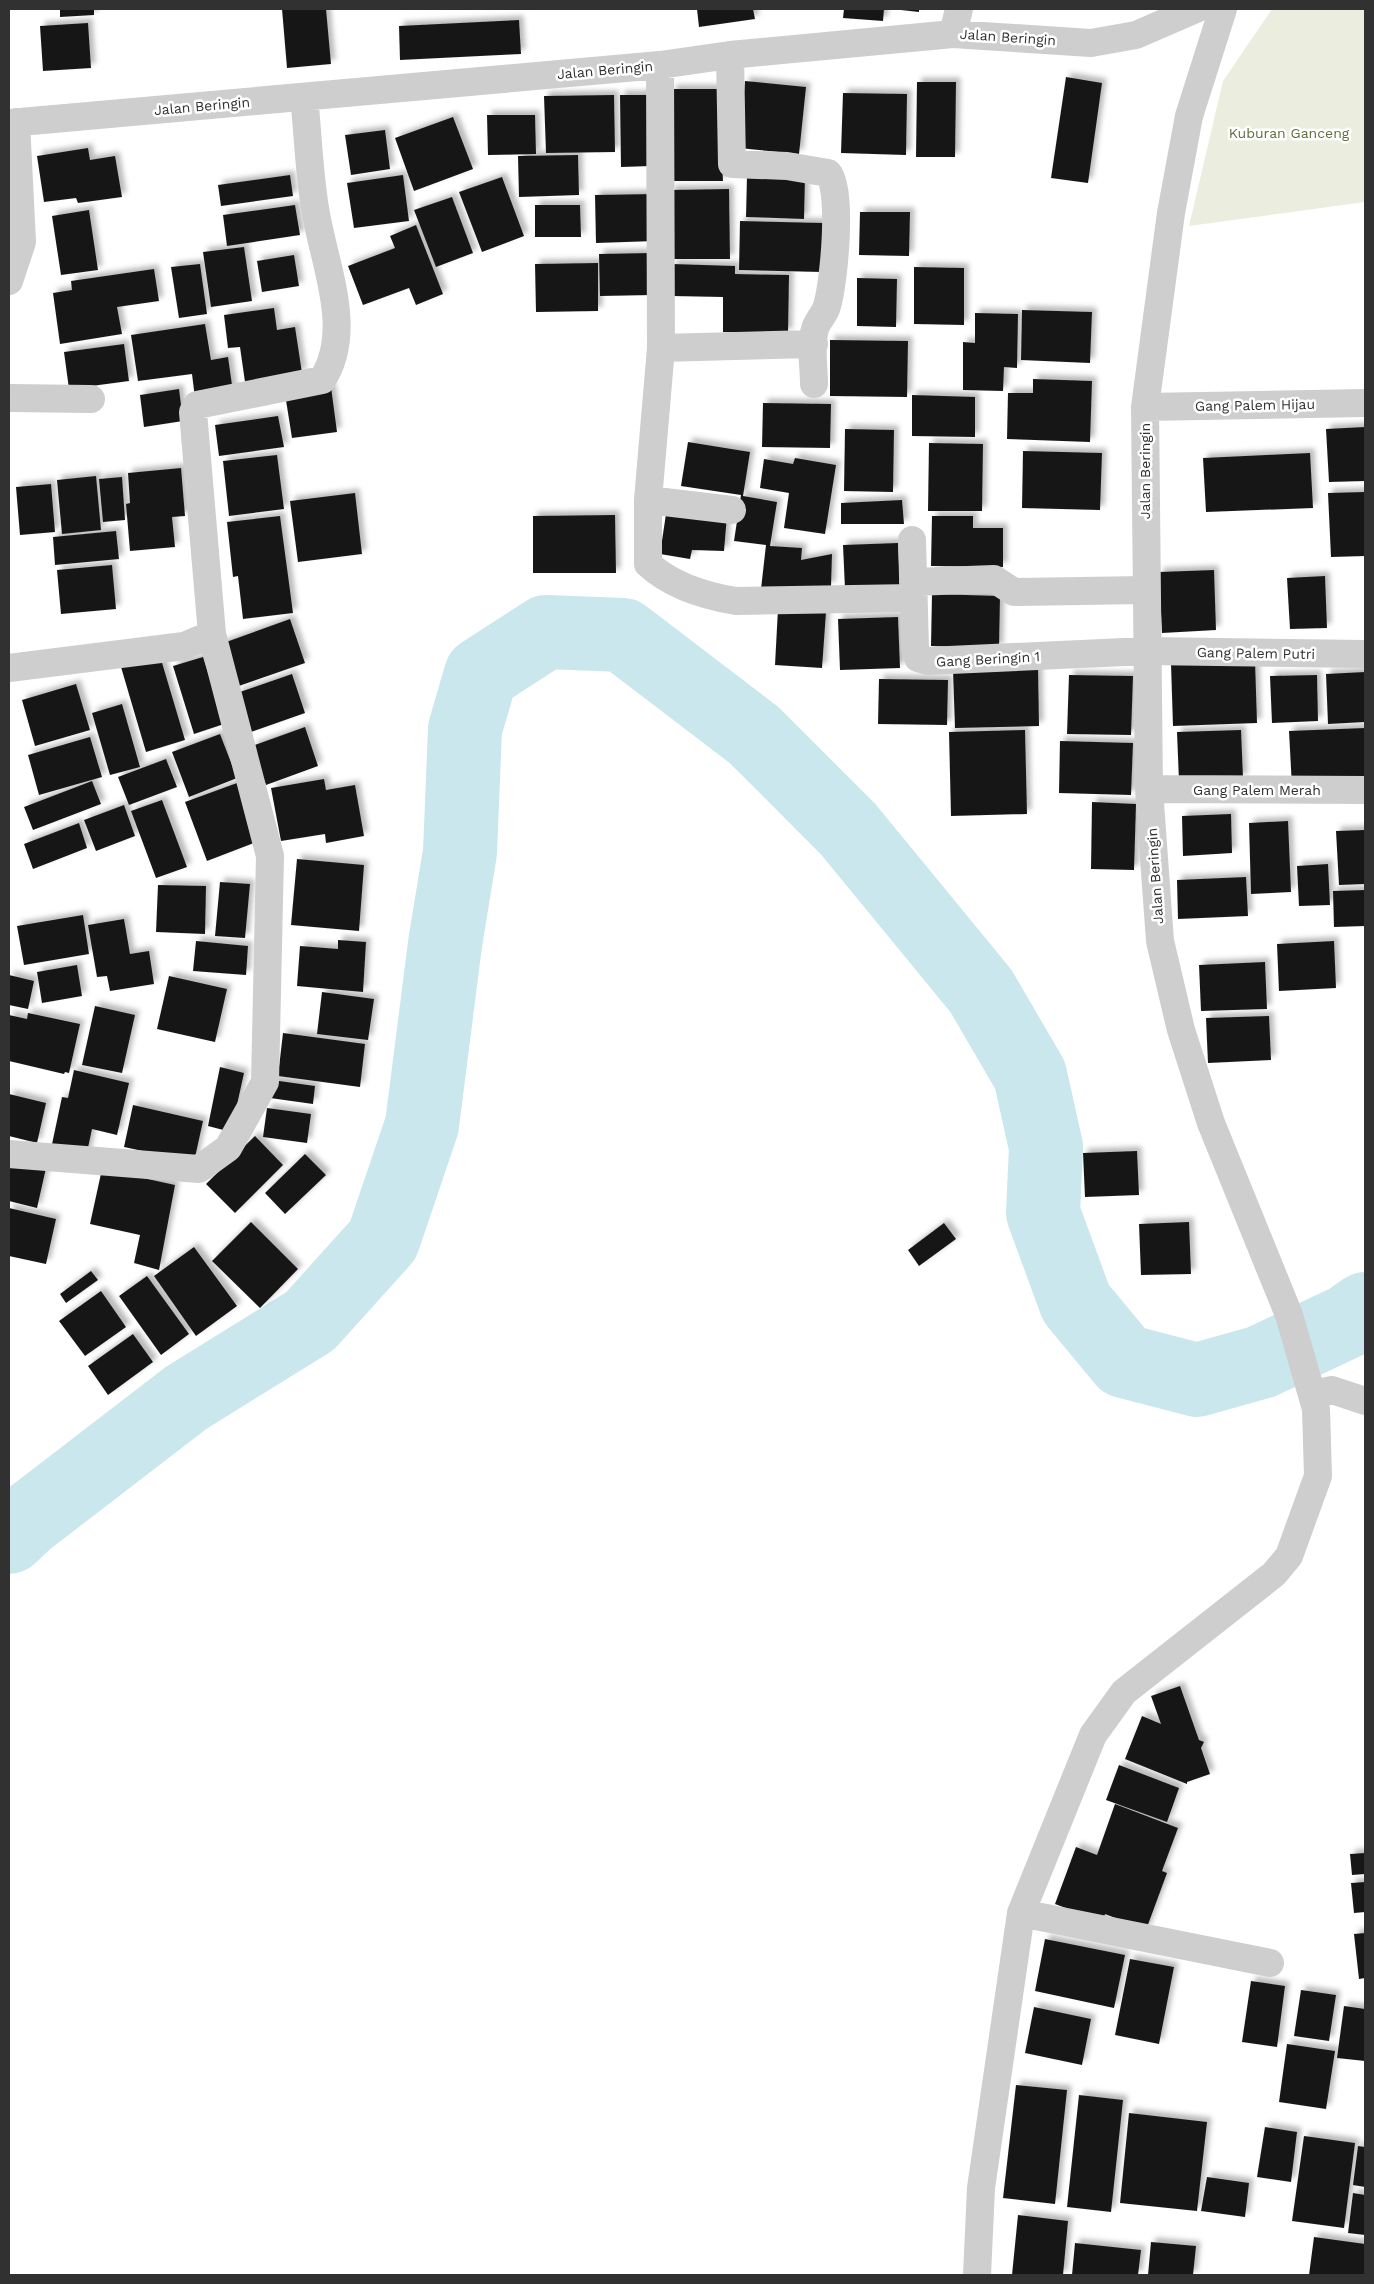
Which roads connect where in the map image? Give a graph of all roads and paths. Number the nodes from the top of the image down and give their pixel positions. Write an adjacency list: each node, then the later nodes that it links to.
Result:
1 (1196, 9): 3 (street, Jalan Beringin)
2 (1223, 9): 15 (street, Jalan Beringin)
3 (956, 21): 4 (street, Jalan Beringin)
4 (730, 55): 5 (street, Jalan Beringin); 9 (street)
5 (660, 65): 6 (street, Jalan Beringin); 10 (street)
6 (304, 97): 7 (street, Jalan Beringin); 21 (street)
7 (12, 123): 8 (street)
8 (9, 280)
9 (814, 344): 10 (street); 11 (street)
10 (661, 348): 16 (street)
11 (814, 384)
12 (9, 398): 13 (street)
13 (92, 399)
14 (1365, 403): 15 (street, Gang Palem Hijau)
15 (1145, 407): 20 (street, Jalan Beringin)
16 (648, 500): 17 (street); 19 (street)
17 (732, 510)
18 (912, 540): 19 (street, Gang Beringin 1)
19 (913, 590): 20 (street); 22 (street, Gang Beringin 1)
20 (1146, 590): 22 (street, Jalan Beringin)
21 (212, 634): 24 (street); 27 (street)
22 (1146, 651): 23 (street, Gang Palem Putri); 25 (street, Jalan Beringin)
23 (1365, 654)
24 (9, 668)
25 (1148, 789): 26 (street, Gang Palem Merah); 28 (street, Jalan Beringin)
26 (1365, 790)
27 (9, 1154)
28 (1310, 1385): 29 (street); 30 (street, Jalan Beringin)
29 (1365, 1401)
30 (1021, 1913): 31 (street); 32 (street, Jalan Beringin)
31 (1270, 1963)
32 (977, 2275)

